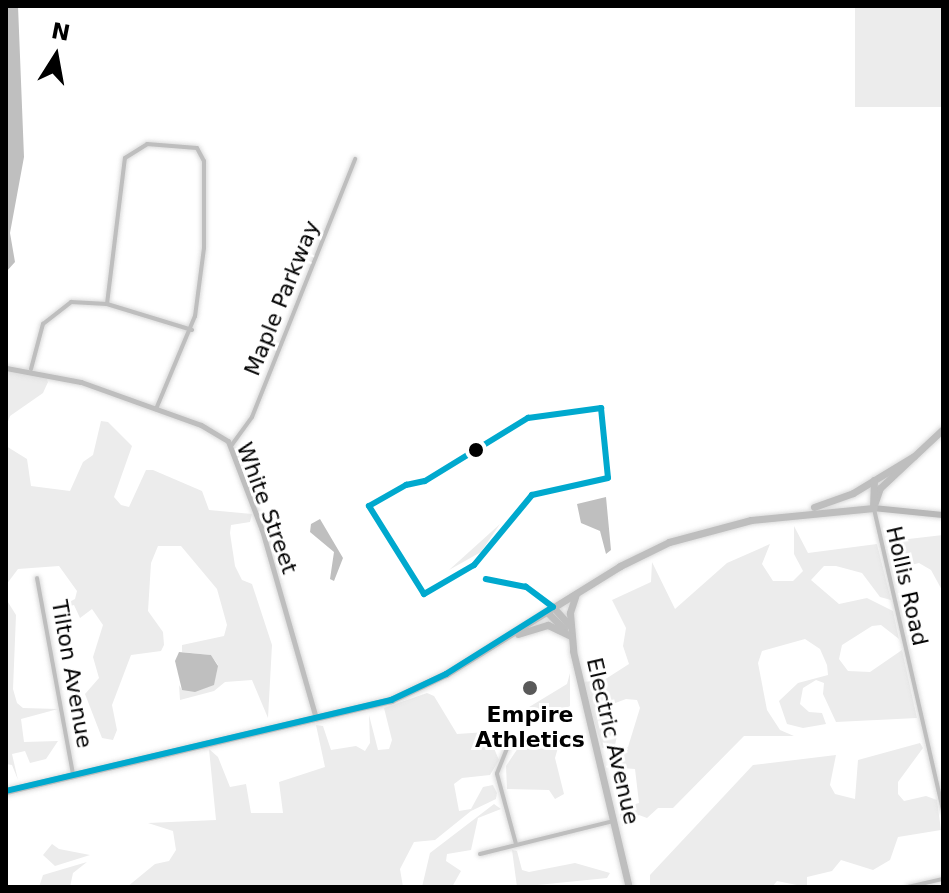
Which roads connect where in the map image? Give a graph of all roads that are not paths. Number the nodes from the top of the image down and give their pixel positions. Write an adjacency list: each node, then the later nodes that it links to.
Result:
1 (355, 159): 8 (street, Maple Parkway)
2 (107, 304): 3 (street); 3 (street); 5 (street)
3 (192, 330): 6 (street)
4 (6, 368): 5 (street, White Street)
5 (31, 369): 6 (street, White Street)
6 (157, 407): 8 (street, White Street)
7 (943, 429): 9 (main road)
8 (231, 446): 19 (street, White Street)
9 (914, 456): 10 (main road); 11 (main road)
10 (874, 480): 11 (main road); 12 (main road)
11 (873, 508): 12 (main road); 13 (main road); 23 (street, Hollis Road)
12 (799, 512): 15 (main road)
13 (943, 515)
14 (37, 578): 21 (street, Tilton Avenue)
15 (576, 594): 16 (main road); 17 (main road)
16 (550, 610): 17 (main road, Electric Avenue); 18 (main road)
17 (571, 632): 18 (main road); 24 (main road, Electric Avenue)
18 (503, 639): 19 (main road)
19 (317, 719): 21 (main road)
20 (510, 741): 25 (street)
21 (74, 776): 22 (main road)
22 (6, 791)
23 (943, 811)
24 (614, 820): 25 (street); 28 (main road, Electric Avenue)
25 (516, 844): 26 (street)
26 (480, 854)
27 (943, 879): 29 (street)
28 (629, 887)
29 (908, 887)

